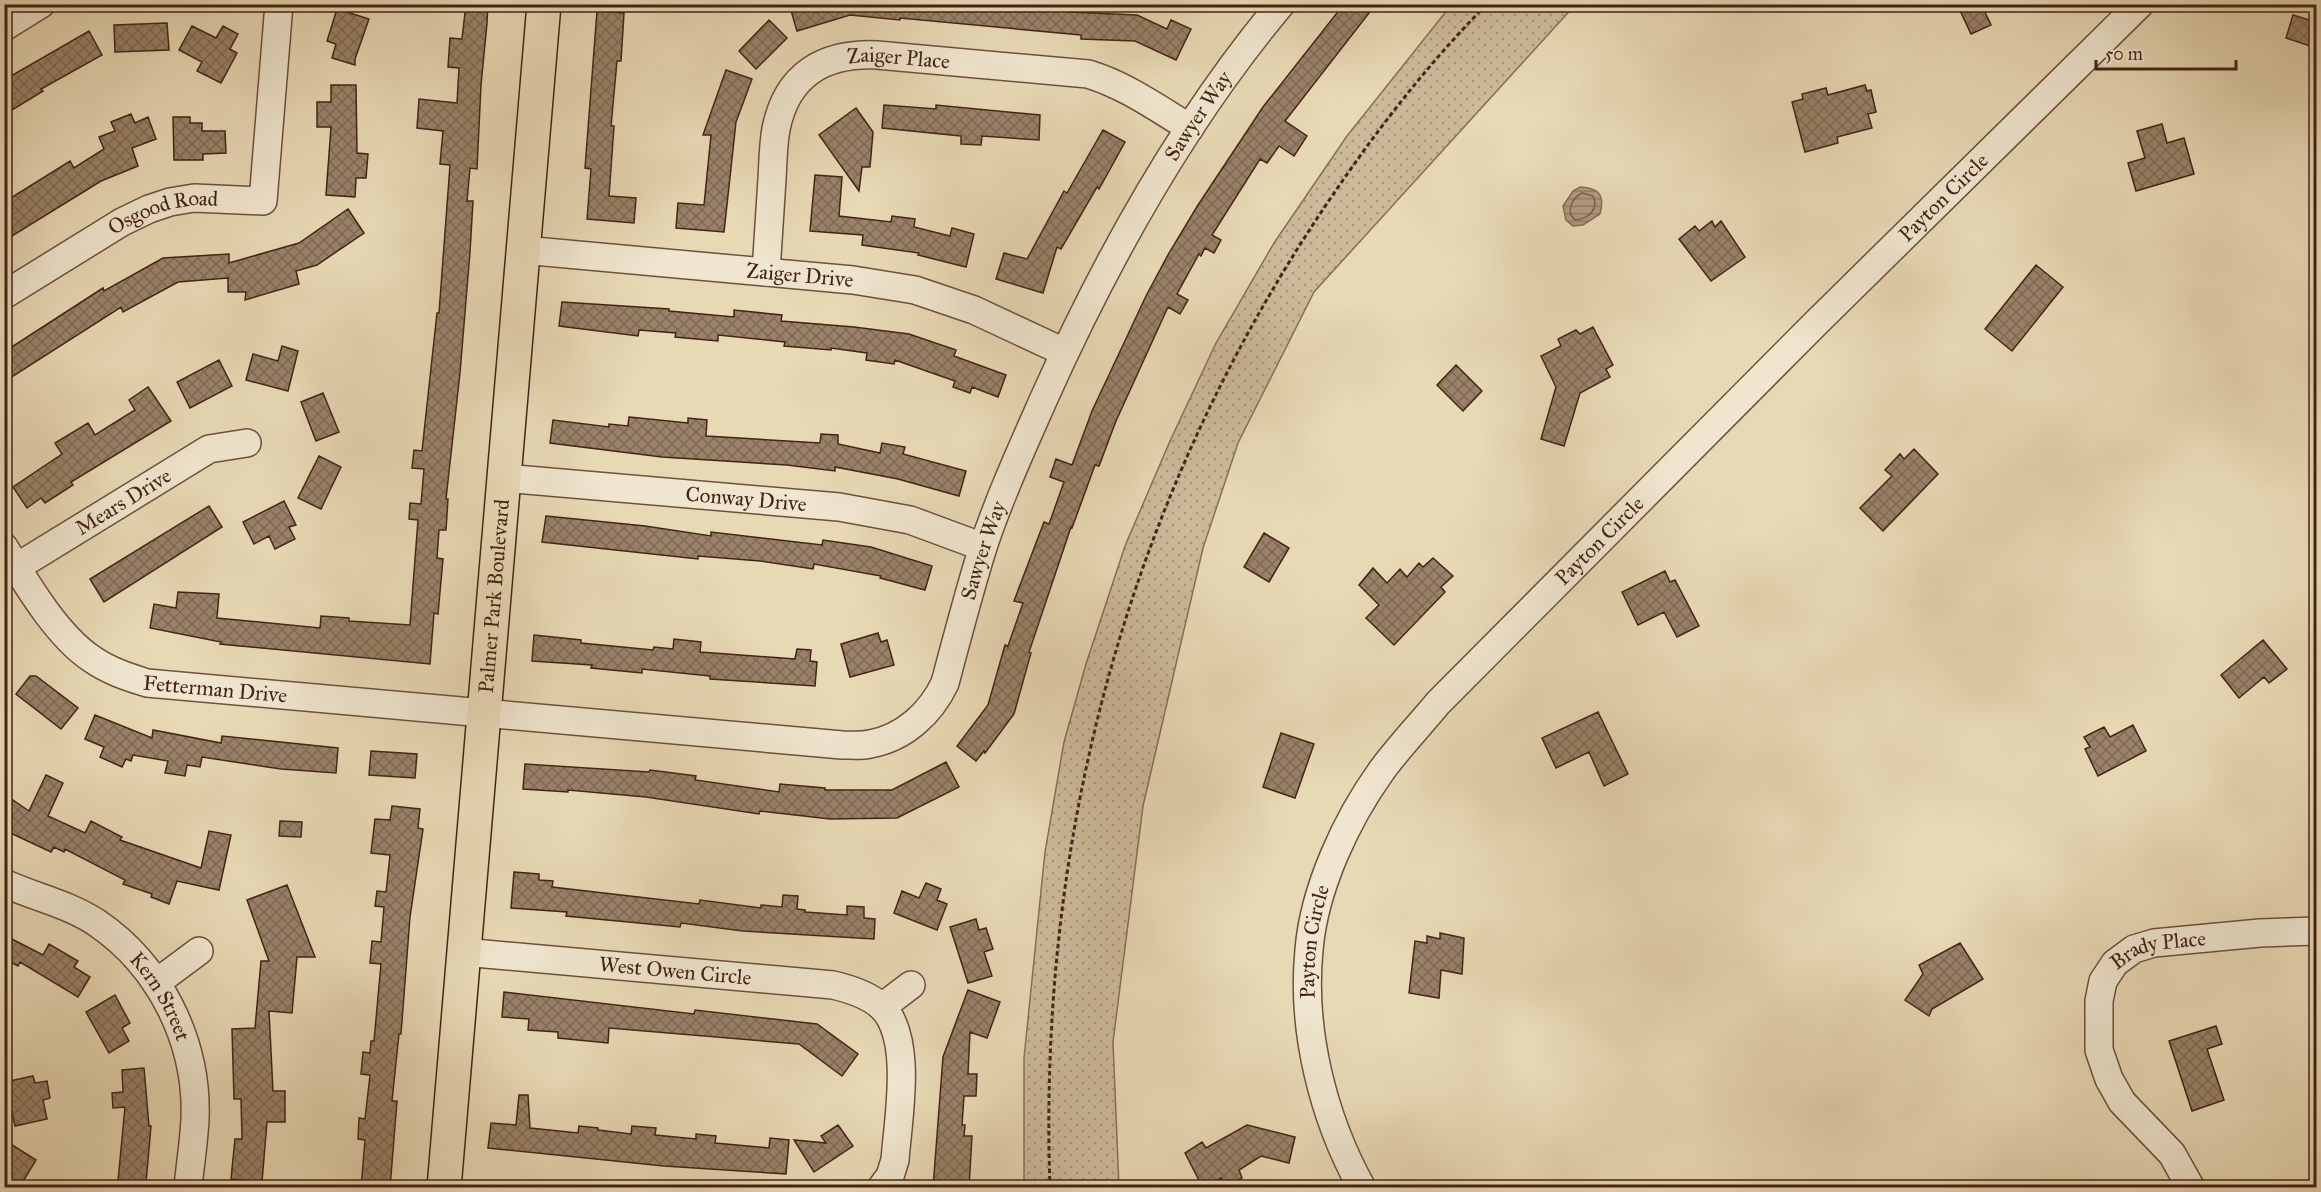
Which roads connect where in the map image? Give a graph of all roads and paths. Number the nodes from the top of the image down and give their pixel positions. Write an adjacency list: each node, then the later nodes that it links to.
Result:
1 (41, 4): 7 (street)
2 (279, 4): 11 (street, Osgood Road)
3 (544, 4): 9 (main road, Palmer Park Boulevard)
4 (1281, 4): 8 (street, Sawyer Way)
5 (1487, 4): 28 (path)
6 (2140, 4): 29 (street, Payton Circle)
7 (4, 27)
8 (1190, 128): 10 (street, Zaiger Place); 12 (street, Sawyer Way)
9 (523, 250): 10 (street, Zaiger Drive); 14 (main road, Palmer Park Boulevard)
10 (766, 272): 12 (street, Zaiger Drive)
11 (4, 295)
12 (1064, 352): 15 (street, Sawyer Way)
13 (247, 443): 16 (street, Mears Drive)
14 (504, 478): 15 (street, Conway Drive); 17 (main road, Palmer Park Boulevard)
15 (983, 547): 17 (street, Sawyer Way)
16 (9, 563): 17 (street, Fetterman Drive)
17 (485, 714): 21 (main road, Palmer Park Boulevard)
18 (4, 883): 22 (street, Kern Street)
19 (2316, 932): 30 (street, Brady Place)
20 (199, 951): 22 (street)
21 (463, 952): 24 (street, West Owen Circle); 26 (main road, Palmer Park Boulevard)
22 (156, 983): 25 (street, Kern Street)
23 (911, 985): 24 (street)
24 (882, 1007): 27 (street)
25 (188, 1188)
26 (444, 1188)
27 (881, 1188)
28 (1050, 1188)
29 (1362, 1188)
30 (2191, 1188)

